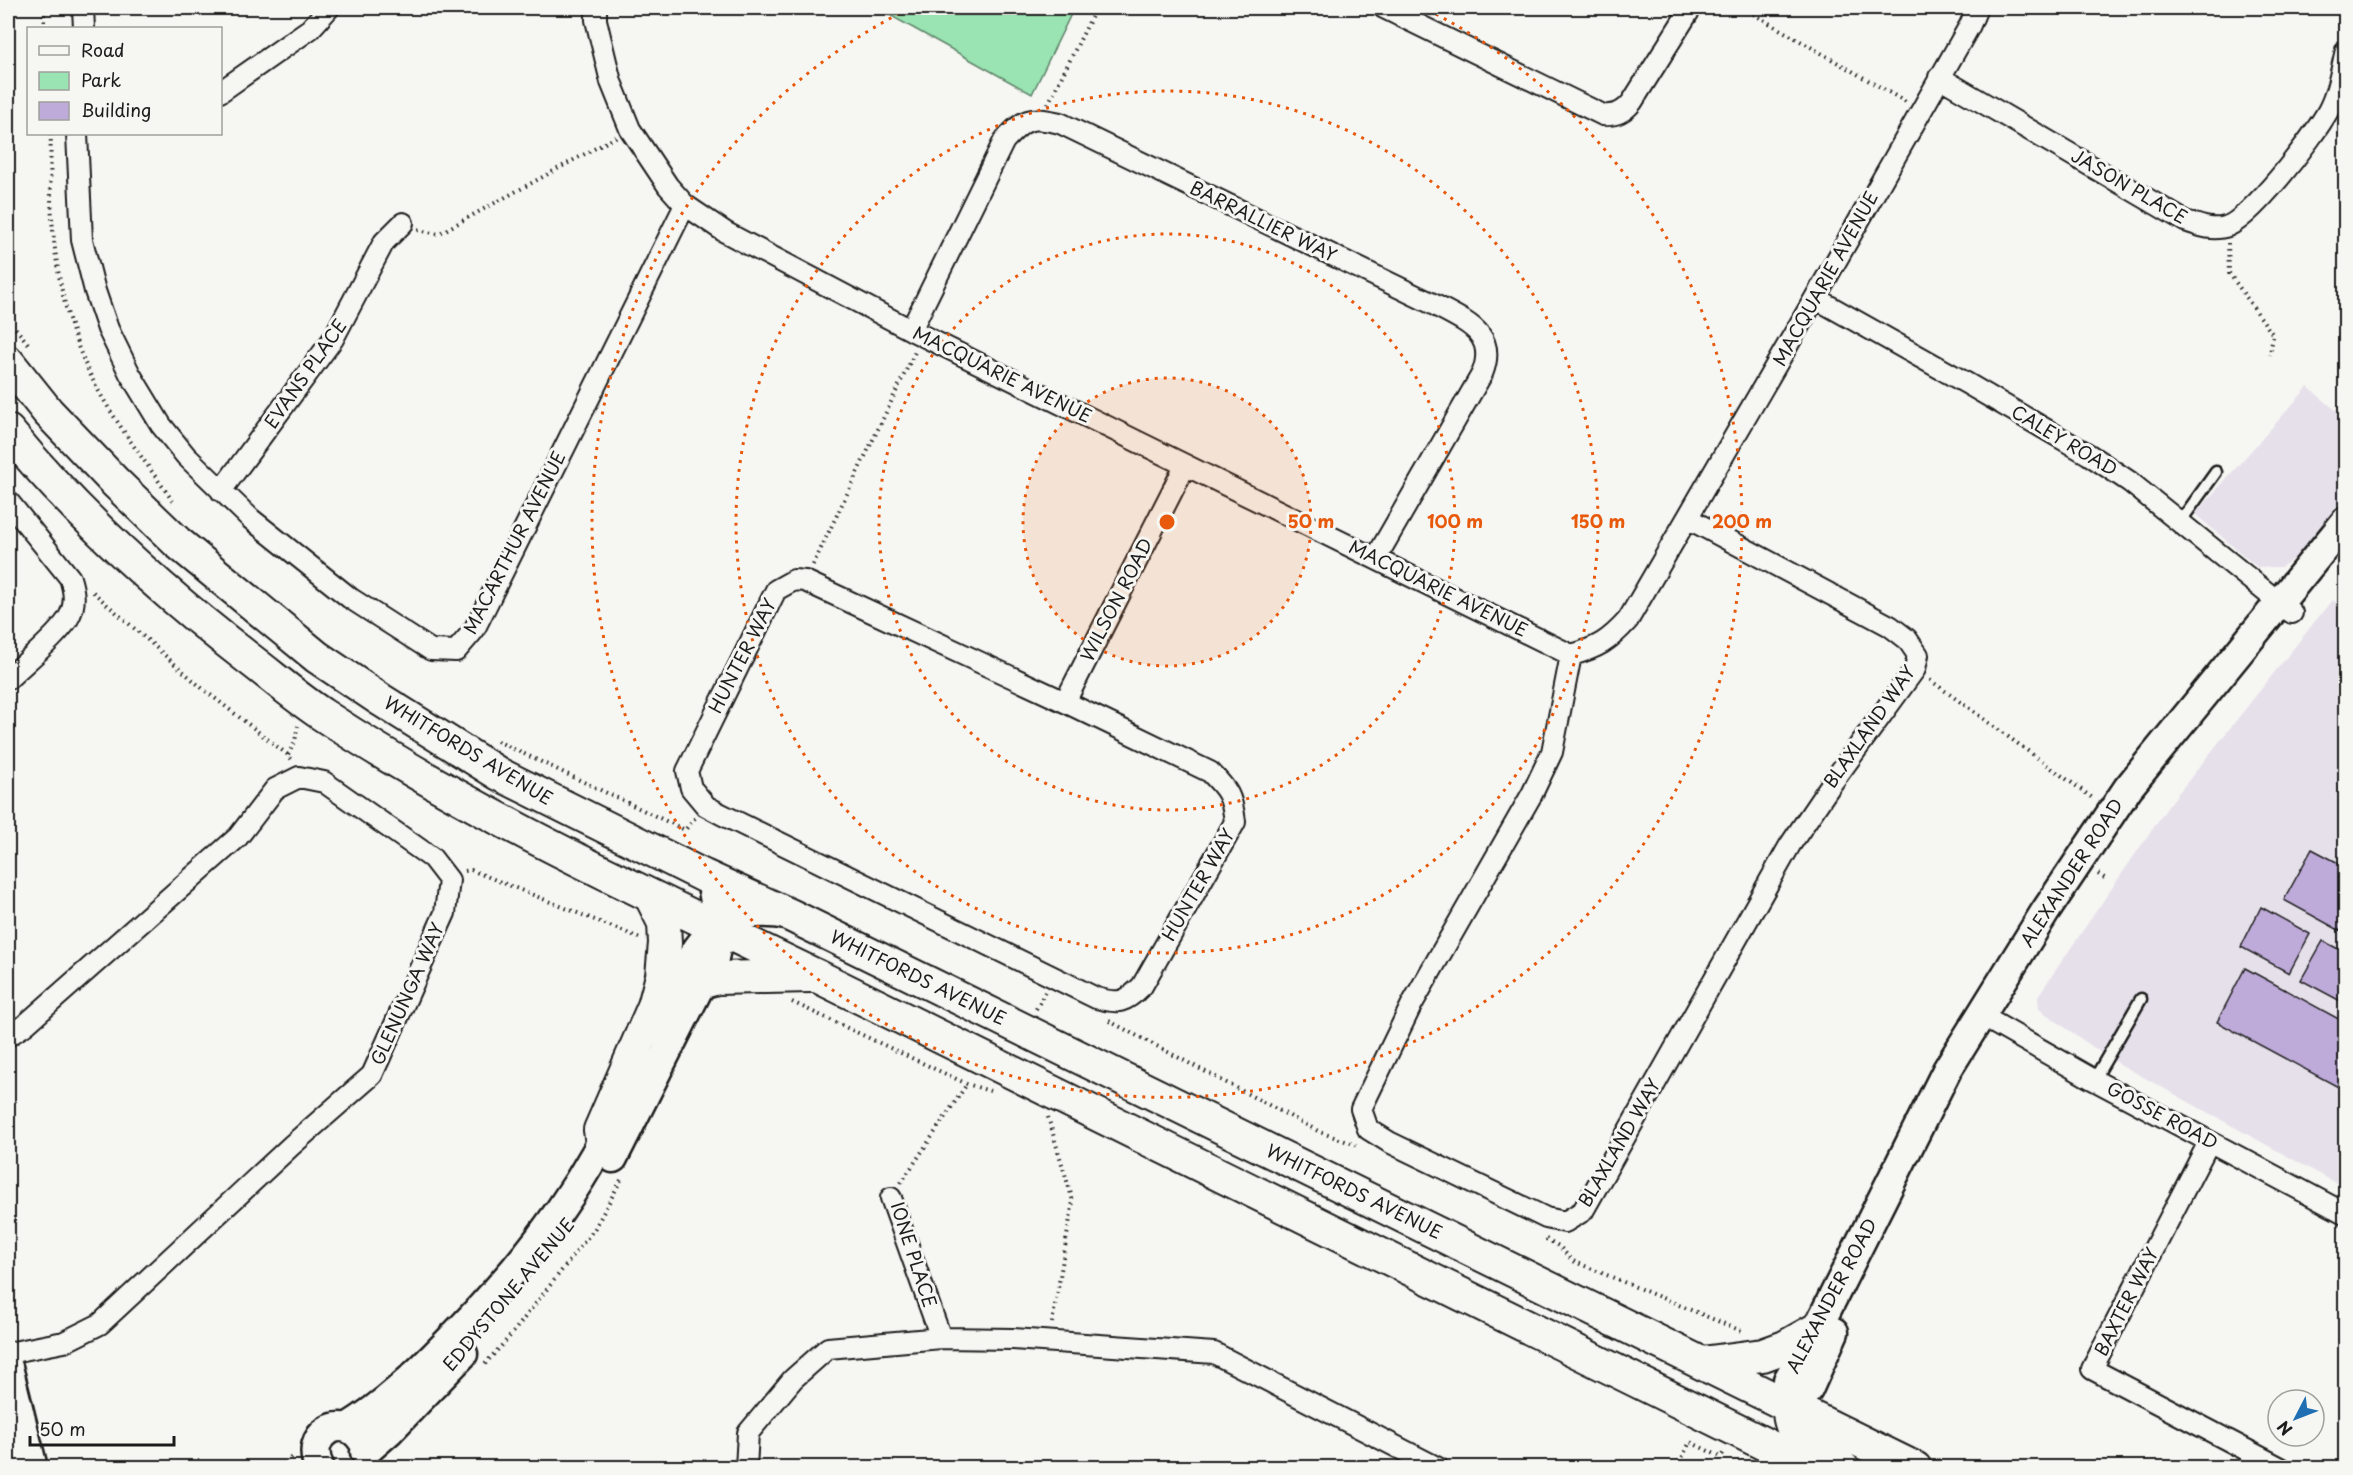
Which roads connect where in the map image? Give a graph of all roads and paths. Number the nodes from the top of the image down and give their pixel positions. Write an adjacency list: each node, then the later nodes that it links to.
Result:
1 (44, 8): 10 (path)
2 (83, 8): 11 (street)
3 (329, 8): 14 (street)
4 (596, 8): 17 (street, MACQUARIE AVENUE)
5 (1096, 8): 16 (path)
6 (1384, 8): 7 (street)
7 (1691, 8)
8 (1743, 8): 15 (path)
9 (1977, 8): 13 (street, MACQUARIE AVENUE)
10 (44, 27)
11 (84, 27)
12 (2346, 50): 21 (street)
13 (1939, 77): 15 (street, MACQUARIE AVENUE); 21 (street, JASON PLACE)
14 (222, 91)
15 (1920, 110): 22 (street, MACQUARIE AVENUE)
16 (1041, 119): 24 (street); 38 (street, BARRALLIER WAY)
17 (630, 129): 19 (street, MACQUARIE AVENUE); 20 (path)
18 (77, 135): 31 (street, MACARTHUR AVENUE)
19 (686, 205): 24 (street, MACQUARIE AVENUE); 31 (street, MACARTHUR AVENUE)
20 (403, 223): 31 (street, EVANS PLACE)
21 (2227, 227): 25 (path)
22 (1815, 298): 34 (street, MACQUARIE AVENUE); 36 (street, CALEY ROAD)
23 (8, 318): 26 (path)
24 (917, 333): 28 (street, MACQUARIE AVENUE); 40 (path)
25 (2270, 355)
26 (22, 358): 51 (main road, WHITFORDS AVENUE)
27 (8, 431): 52 (main road)
28 (1185, 466): 38 (street, MACQUARIE AVENUE); 45 (street, WILSON ROAD)
29 (2216, 472): 36 (lane)
30 (157, 490): 33 (path)
31 (221, 491)
32 (8, 501): 39 (street)
33 (173, 505)
34 (1689, 519): 42 (street, MACQUARIE AVENUE); 43 (street, BLAXLAND WAY)
35 (2346, 521): 41 (street, ALEXANDER ROAD)
36 (2180, 522): 41 (street, CALEY ROAD)
37 (2346, 548): 41 (street, ALEXANDER ROAD)
38 (1376, 558): 42 (street, MACQUARIE AVENUE)
39 (70, 578): 44 (street); 47 (path)
40 (805, 581): 45 (street, HUNTER WAY); 45 (street, HUNTER WAY)
41 (2286, 608): 60 (street, ALEXANDER ROAD)
42 (1571, 656): 43 (street, BLAXLAND WAY)
43 (1915, 669): 48 (path)
44 (8, 679)
45 (1065, 702)
46 (493, 739): 49 (path)
47 (306, 778): 50 (street); 61 (street)
48 (2099, 802)
49 (706, 823)
50 (443, 872): 55 (path); 71 (street, GLENUNGA WAY)
51 (711, 879): 53 (main road, WHITFORDS AVENUE); 54 (street, EDDYSTONE AVENUE)
52 (651, 897): 54 (main road); 65 (main road)
53 (792, 916): 54 (street, EDDYSTONE AVENUE); 72 (main road, WHITFORDS AVENUE)
54 (718, 927): 56 (main road); 57 (street, EDDYSTONE AVENUE); 65 (street, EDDYSTONE AVENUE)
55 (646, 945)
56 (818, 976): 57 (main road); 74 (main road)
57 (703, 982): 78 (street, EDDYSTONE AVENUE)
58 (783, 998): 66 (path, IONE PLACE)
59 (2141, 999): 62 (lane)
60 (1988, 1019): 62 (street, GOSSE ROAD); 68 (street, ALEXANDER ROAD); 75 (street, ALEXANDER ROAD)
61 (8, 1035)
62 (2094, 1080): 64 (street, GOSSE ROAD)
63 (1045, 1107): 70 (path)
64 (2210, 1142): 67 (street, GOSSE ROAD); 86 (street, BAXTER WAY)
65 (602, 1143): 76 (street, EDDYSTONE AVENUE)
66 (891, 1198): 69 (street, IONE PLACE)
67 (2346, 1214)
68 (1817, 1329): 72 (main road); 75 (street, ALEXANDER ROAD)
69 (941, 1338): 70 (street); 81 (street)
70 (1049, 1341): 82 (street)
71 (8, 1353)
72 (1702, 1363): 75 (main road, WHITFORDS AVENUE)
73 (8, 1367): 79 (street)
74 (1671, 1397): 75 (main road); 83 (main road)
75 (1789, 1406): 84 (main road); 85 (main road, WHITFORDS AVENUE)
76 (347, 1428): 77 (street, EDDYSTONE AVENUE); 78 (street)
77 (307, 1460): 80 (path)
78 (363, 1463)
79 (33, 1467)
80 (283, 1467)
81 (746, 1467)
82 (1438, 1467)
83 (1813, 1467)
84 (1843, 1467)
85 (1915, 1467)
86 (2281, 1467)

